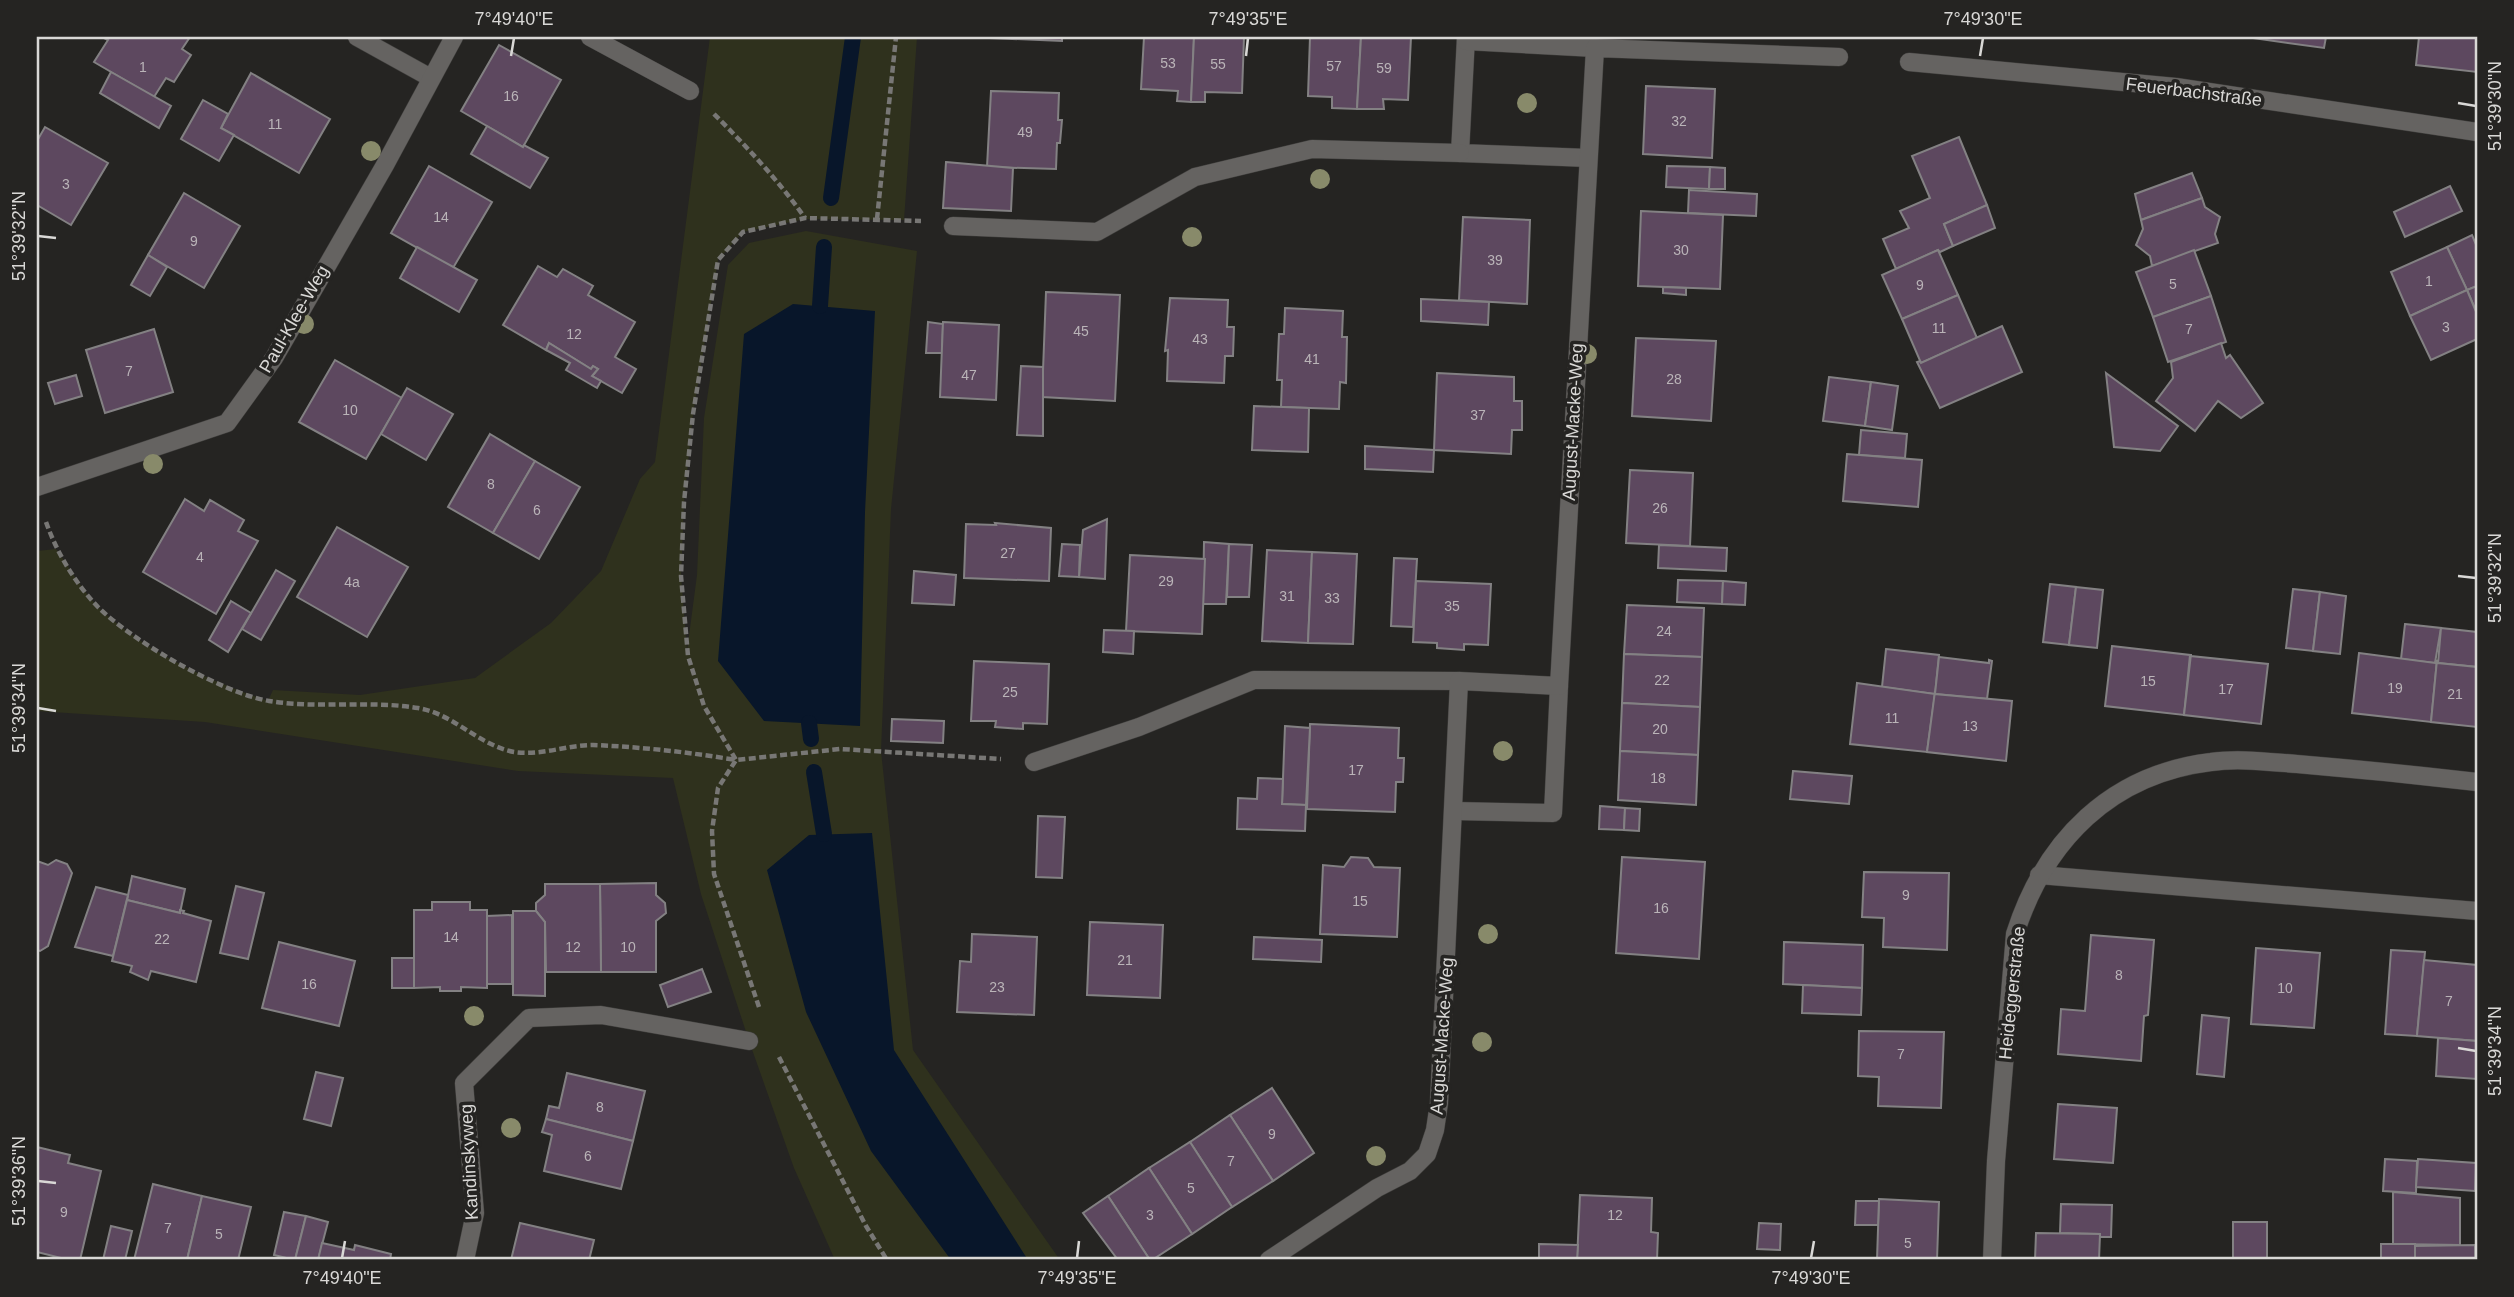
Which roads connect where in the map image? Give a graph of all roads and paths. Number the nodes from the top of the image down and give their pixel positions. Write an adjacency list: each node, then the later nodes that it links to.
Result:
1 (357, 37): 9 (street)
2 (454, 37): 9 (street, Paul-Klee-Weg)
3 (590, 37): 10 (street)
4 (896, 37): 15 (path)
5 (1466, 39): 6 (street); 12 (street)
6 (1595, 48): 7 (street); 13 (street, August-Macke-Weg)
7 (1839, 57)
8 (1909, 62): 11 (street, Feuerbachstraße)
9 (431, 78): 17 (street, Paul-Klee-Weg)
10 (690, 91): 14 (path)
11 (2477, 132)
12 (1460, 153): 13 (street); 16 (street)
13 (1588, 158): 20 (street, August-Macke-Weg)
14 (806, 219): 15 (path); 21 (path)
15 (877, 219): 16 (path)
16 (953, 226)
17 (37, 487)
18 (41, 510): 21 (path)
19 (1459, 681): 20 (street); 22 (street); 24 (street, August-Macke-Weg)
20 (1559, 686): 24 (street, August-Macke-Weg)
21 (736, 760): 22 (path); 27 (path)
22 (1034, 762)
23 (2477, 782): 25 (street, Heideggerstraße)
24 (1454, 811): 32 (street, August-Macke-Weg)
25 (2039, 875): 26 (street); 33 (street, Heideggerstraße)
26 (2477, 911)
27 (760, 1011)
28 (749, 1041): 30 (street, Kandinskyweg)
29 (777, 1053): 31 (path)
30 (465, 1260)
31 (887, 1260)
32 (1269, 1260)
33 (1992, 1260)

